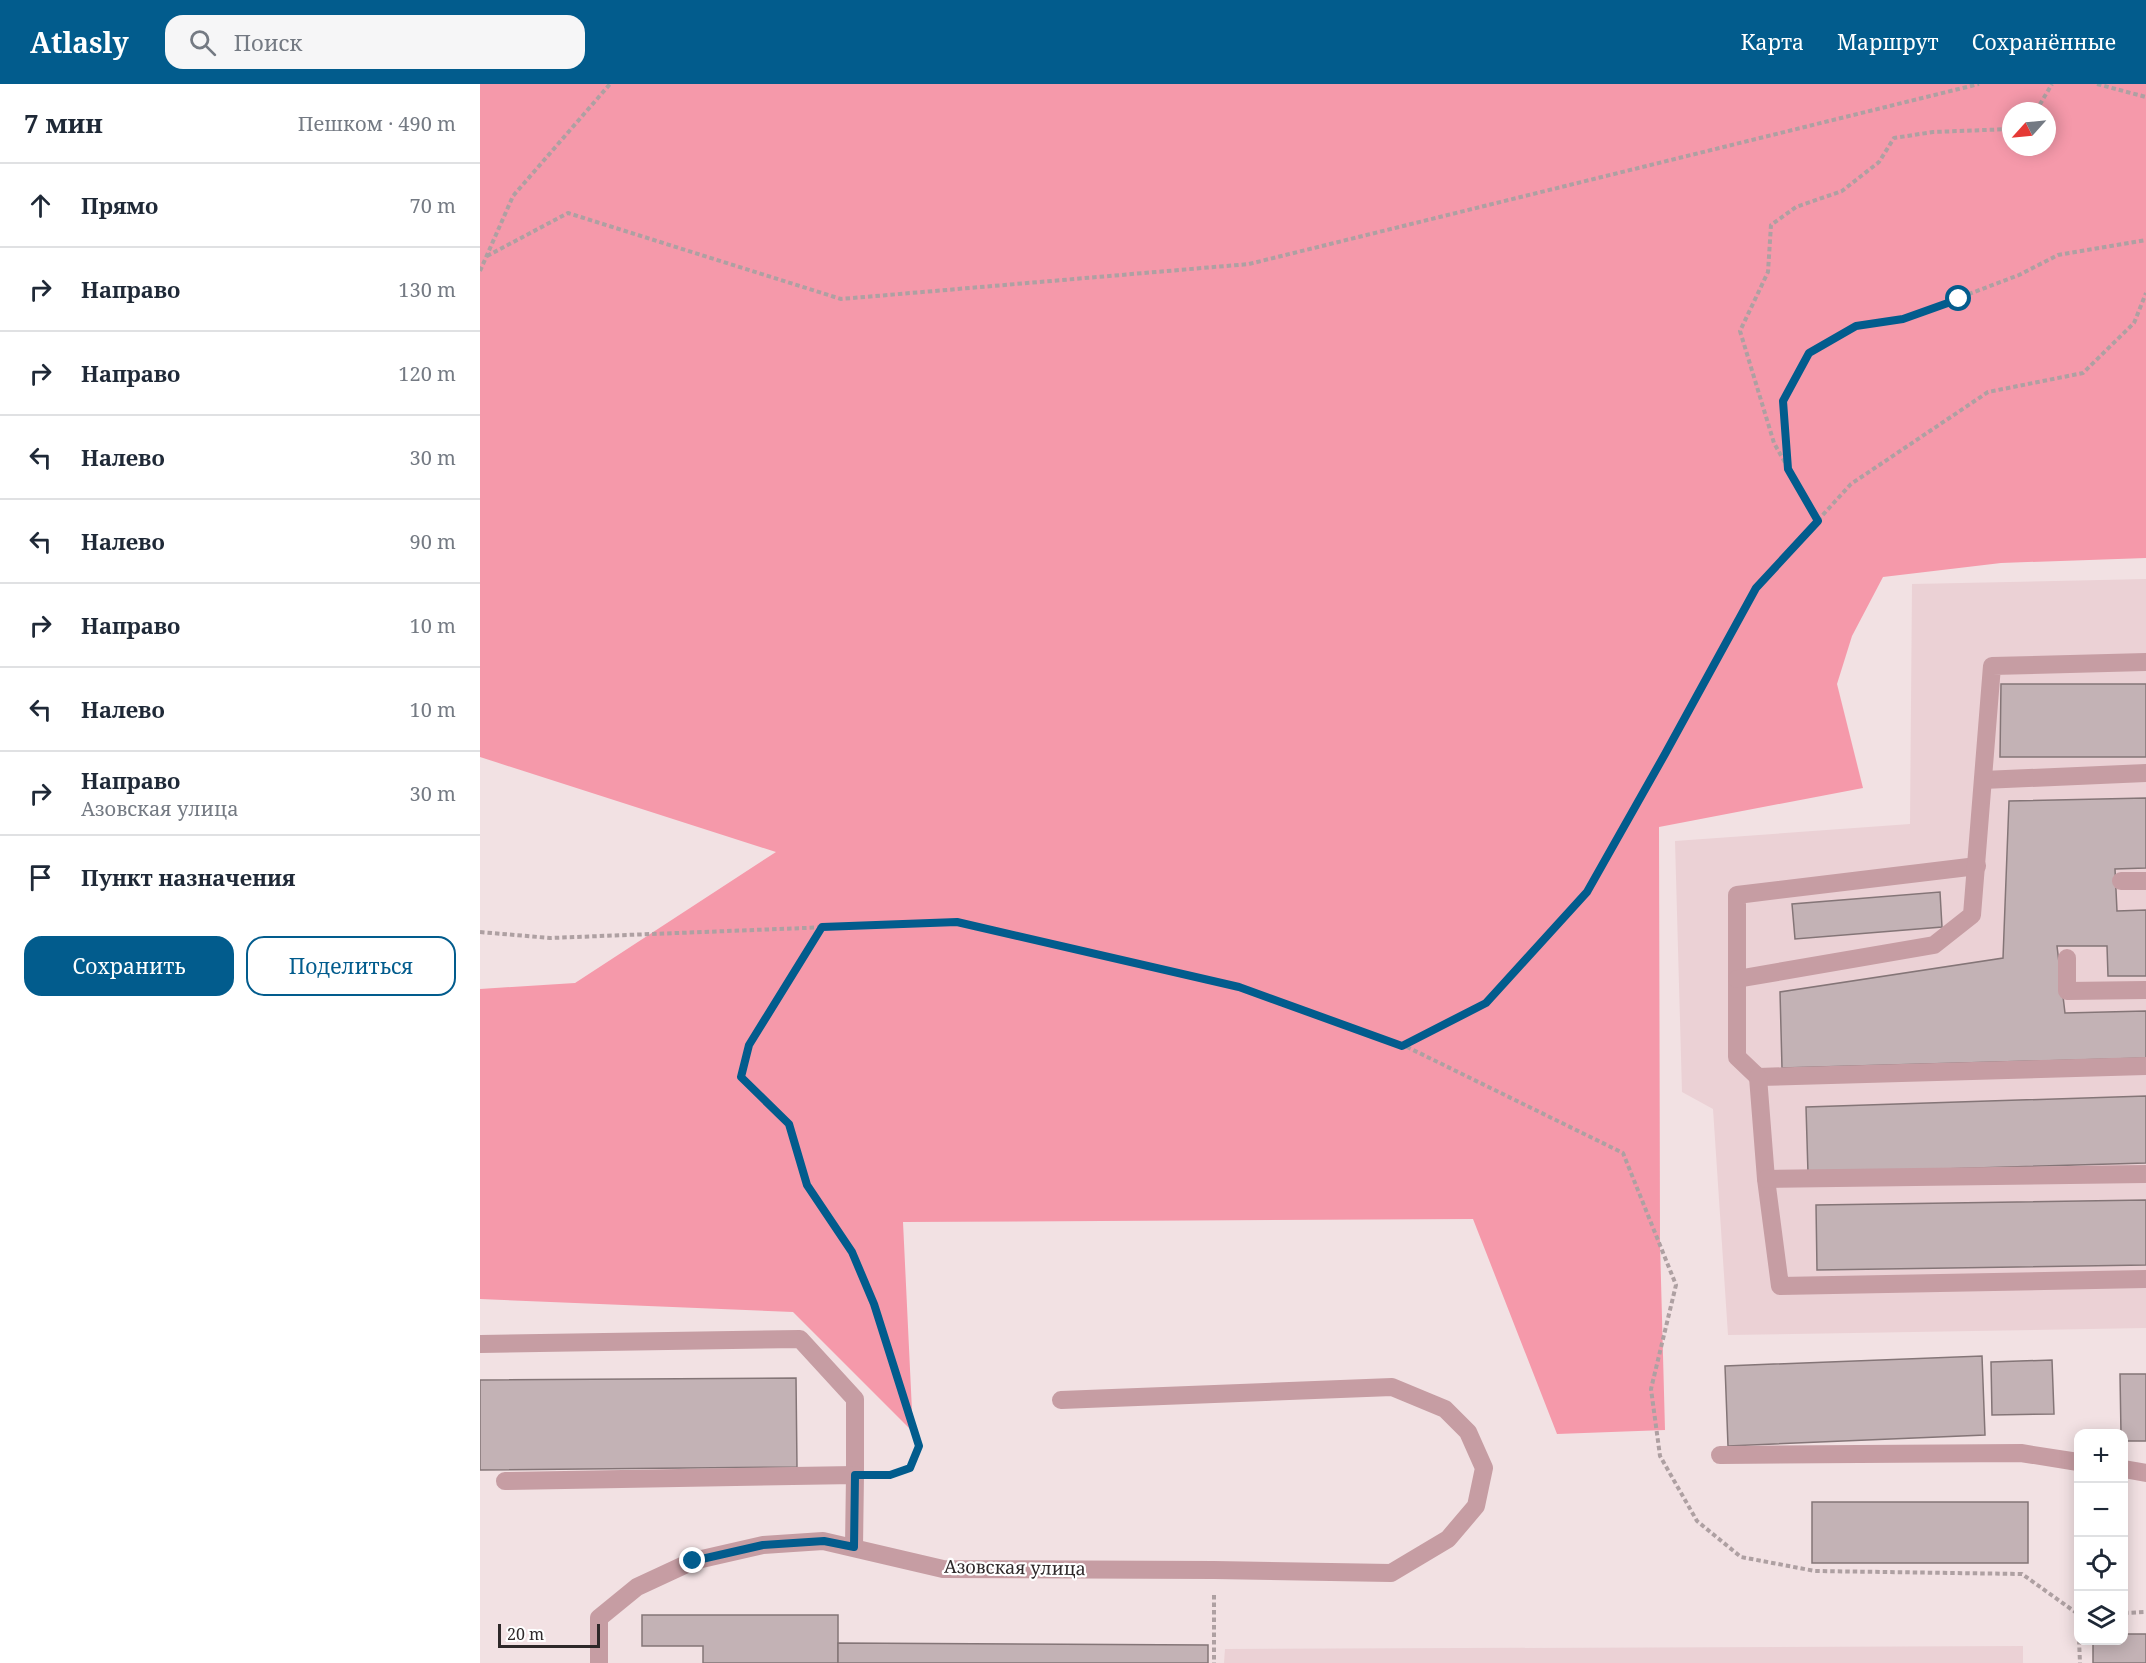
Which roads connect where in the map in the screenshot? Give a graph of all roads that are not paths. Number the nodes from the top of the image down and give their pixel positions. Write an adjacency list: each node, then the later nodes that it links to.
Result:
1 (2146, 662): 3 (street)
2 (2146, 773): 3 (street)
3 (1983, 780): 4 (street)
4 (1977, 866): 8 (street); 8 (street)
5 (2121, 881): 6 (street)
6 (2146, 881)
7 (2067, 958): 9 (street)
8 (1737, 979): 11 (street)
9 (2146, 990)
10 (2146, 1066): 11 (street)
11 (1758, 1077): 13 (street)
12 (2146, 1174): 13 (street)
13 (1766, 1179): 14 (street)
14 (2146, 1279)
15 (480, 1344): 21 (street)
16 (1061, 1400): 23 (street, Азовская улица)
17 (1720, 1455): 18 (street)
18 (2074, 1461)
19 (2128, 1470): 20 (street)
20 (2146, 1473)
21 (855, 1475): 22 (street); 23 (street)
22 (505, 1481)
23 (854, 1547): 24 (street, Азовская улица)
24 (599, 1663)

